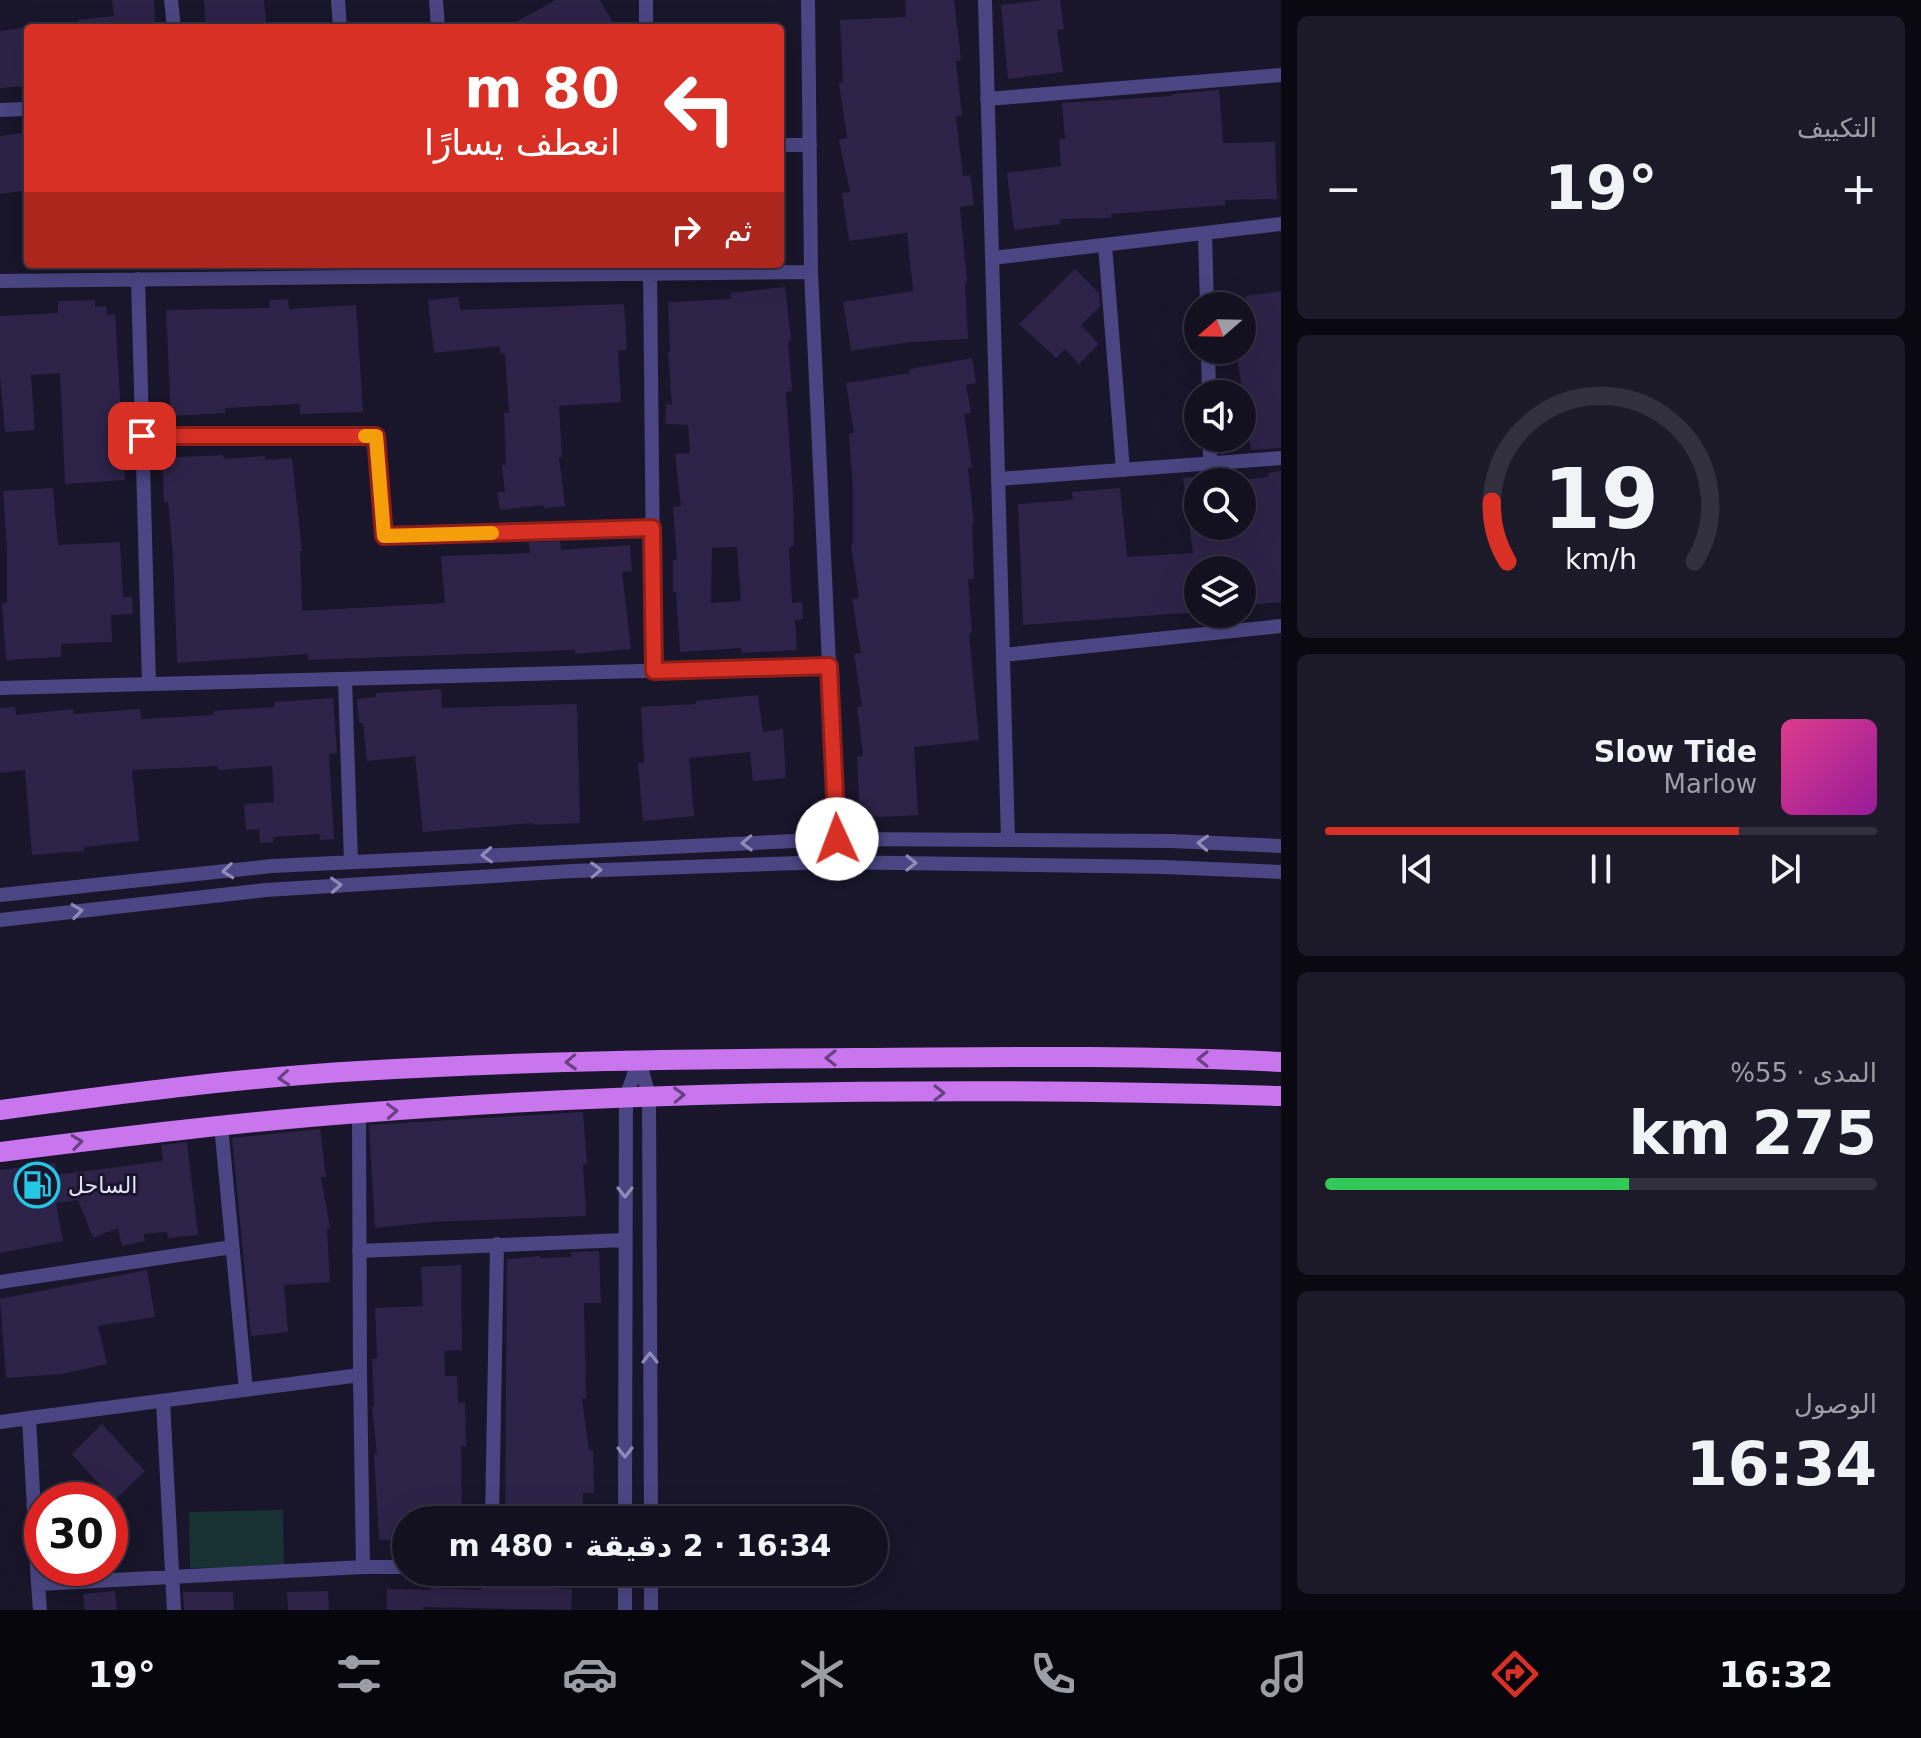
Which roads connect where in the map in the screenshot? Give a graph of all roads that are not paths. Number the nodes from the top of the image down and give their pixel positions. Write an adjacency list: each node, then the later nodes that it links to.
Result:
1 (171, 0): 7 (street)
2 (338, 0): 8 (street)
3 (436, 0): 9 (street)
4 (646, 0): 10 (street)
5 (808, 0): 16 (street)
6 (985, 0): 12 (street)
7 (174, 24)
8 (340, 24)
9 (438, 24)
10 (646, 24)
11 (1281, 75): 12 (street)
12 (987, 99): 20 (street)
13 (24, 109): 14 (street)
14 (0, 110)
15 (784, 145): 16 (street)
16 (810, 145): 24 (street)
17 (1281, 224): 18 (street)
18 (1205, 233): 19 (street); 27 (street)
19 (1105, 245): 20 (street); 32 (street)
20 (992, 258): 33 (street)
21 (650, 269): 23 (street); 24 (street); 34 (street)
22 (358, 270): 23 (street); 25 (street)
23 (454, 270)
24 (811, 272): 37 (street)
25 (138, 279): 26 (street); 28 (street)
26 (0, 281)
27 (1207, 292)
28 (142, 436): 34 (street); 40 (street)
29 (1210, 452): 31 (street)
30 (1281, 458): 31 (street)
31 (1210, 463): 32 (street)
32 (1123, 470): 33 (street)
33 (998, 479): 36 (street)
34 (652, 528): 38 (street)
35 (1281, 626): 36 (street)
36 (1003, 655): 43 (street)
37 (829, 666): 38 (street); 42 (street)
38 (654, 671): 39 (street)
39 (345, 679): 40 (street); 45 (street)
40 (149, 684): 41 (street)
41 (0, 688)
42 (837, 839): 43 (street); 45 (street, one-way to 45)
43 (1008, 840): 44 (street, one-way to 43)
44 (1281, 846)
45 (351, 862): 47 (street, one-way to 47)
46 (1281, 872): 48 (street, one-way to 46)
47 (0, 895)
48 (0, 920)
49 (639, 1060): 50 (main road, one-way to 49); 51 (street); 53 (street); 54 (main road, one-way to 54)
50 (1281, 1062)
51 (649, 1096): 52 (main road, one-way to 52); 53 (main road); 71 (street, one-way to 51)
52 (1281, 1096)
53 (626, 1097): 55 (main road, one-way to 53); 58 (street, one-way to 58)
54 (0, 1110)
55 (359, 1113): 56 (main road); 61 (street)
56 (221, 1125): 57 (main road, one-way to 56); 60 (street)
57 (0, 1152)
58 (625, 1240): 59 (street); 70 (street, one-way to 70)
59 (497, 1244): 61 (street); 69 (street)
60 (232, 1247): 62 (street); 64 (street)
61 (359, 1251): 63 (street)
62 (0, 1282)
63 (360, 1375): 64 (street); 72 (street)
64 (246, 1390): 65 (street)
65 (163, 1401): 66 (street); 74 (street)
66 (29, 1418): 67 (street); 68 (street)
67 (0, 1422)
68 (32, 1482)
69 (492, 1506)
70 (625, 1506)
71 (651, 1506)
72 (363, 1567): 73 (street); 74 (street)
73 (392, 1567)
74 (173, 1578): 75 (street); 80 (street)
75 (128, 1580)
76 (38, 1586): 79 (street)
77 (625, 1586): 81 (street)
78 (651, 1586): 82 (street)
79 (40, 1610)
80 (174, 1610)
81 (625, 1610)
82 (651, 1610)

